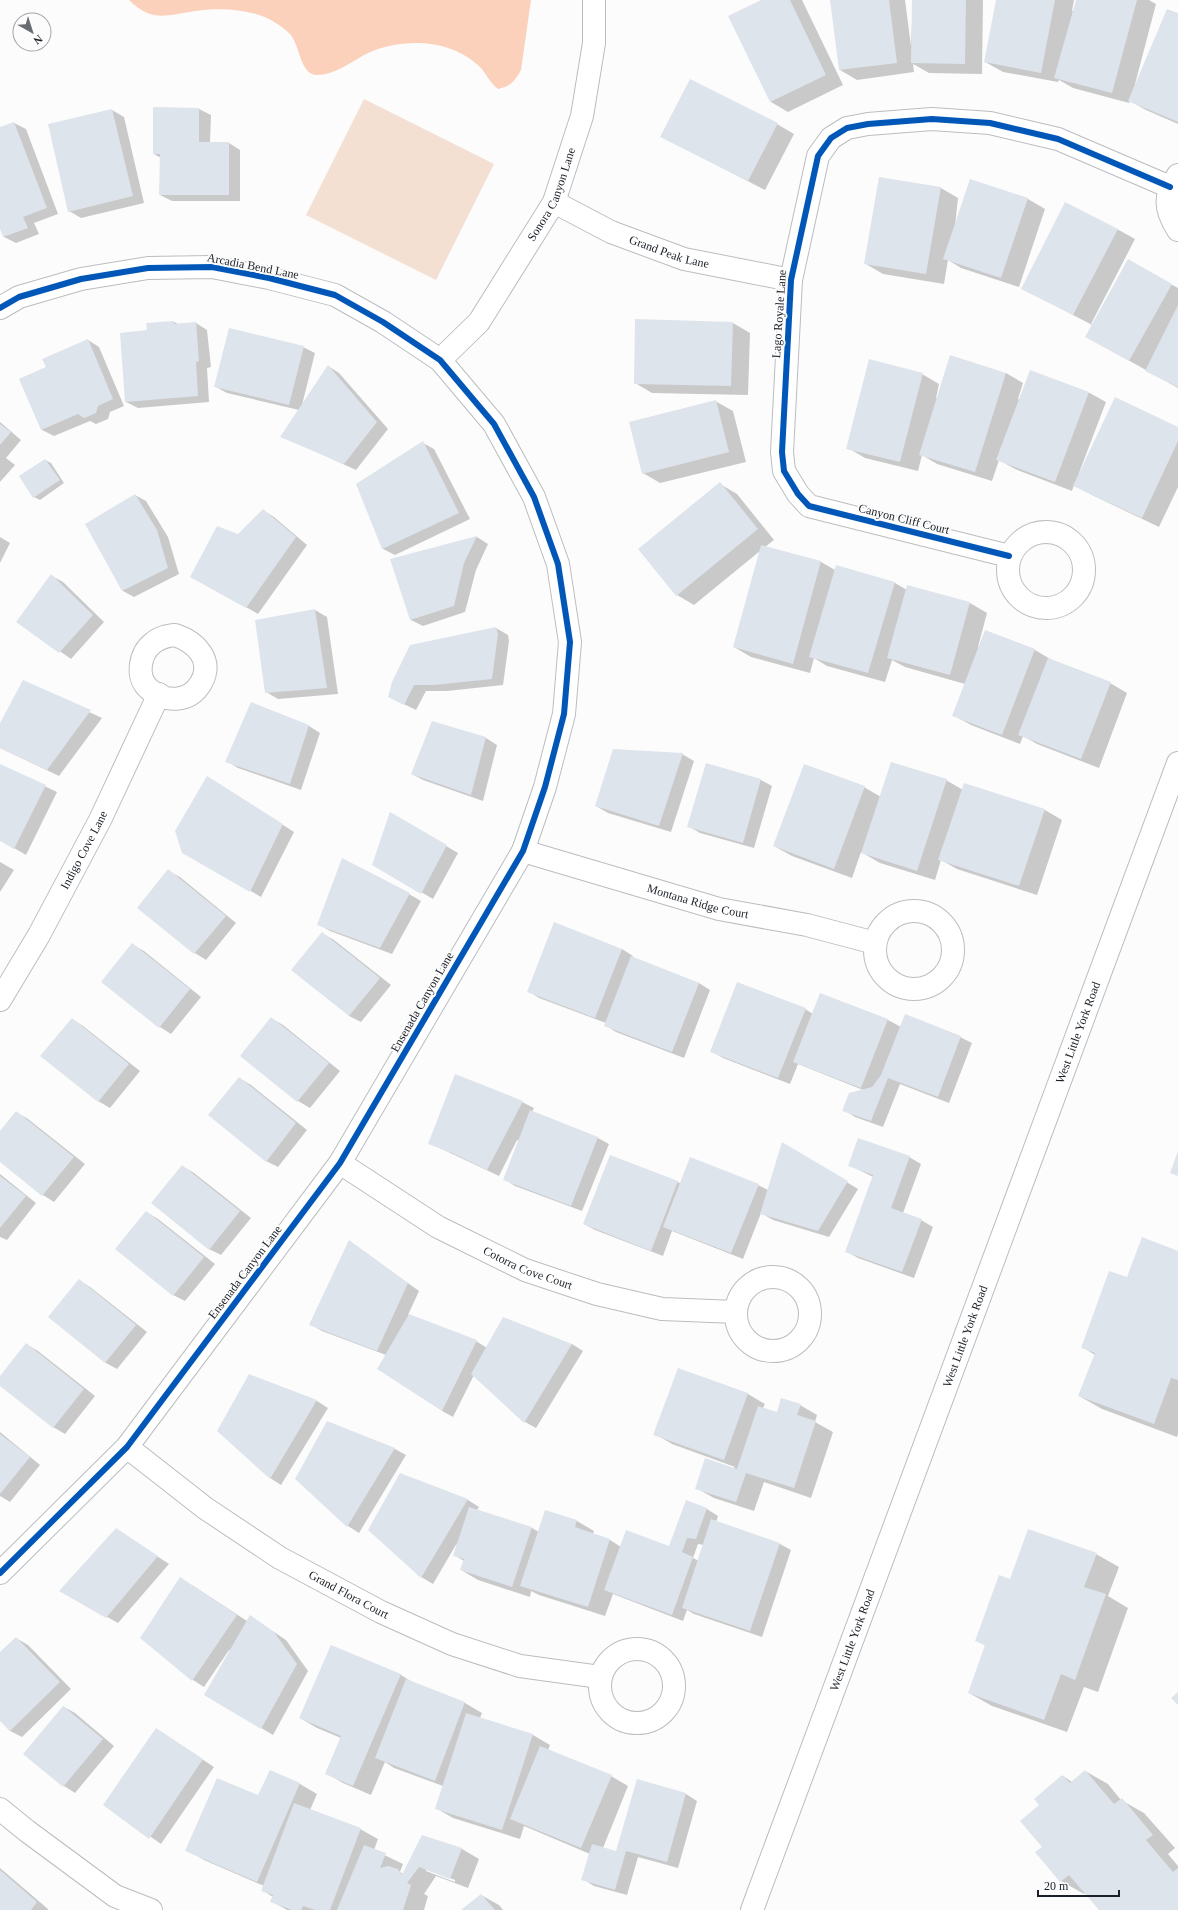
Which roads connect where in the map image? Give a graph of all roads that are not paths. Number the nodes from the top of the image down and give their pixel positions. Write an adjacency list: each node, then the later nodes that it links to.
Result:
1 (594, 0): 3 (street, Sonora Canyon Lane)
2 (1174, 181): 4 (street); 5 (street, Lago Royale Lane)
3 (554, 202): 5 (street, Grand Peak Lane); 7 (street, Sonora Canyon Lane)
4 (1178, 230)
5 (790, 280): 8 (street, Lago Royale Lane)
6 (0, 308): 7 (street, Arcadia Bend Lane)
7 (440, 360): 12 (street, Ensenada Canyon Lane)
8 (798, 494): 9 (street, Canyon Cliff Court)
9 (1010, 556)
10 (159, 694): 14 (street, Indigo Cove Lane)
11 (1178, 763): 23 (street, West Little York Road)
12 (523, 851): 13 (street, Montana Ridge Court); 15 (street, Ensenada Canyon Lane)
13 (875, 943)
14 (0, 1000)
15 (340, 1163): 16 (street, Cotorra Cove Court); 17 (street, Ensenada Canyon Lane)
16 (736, 1312)
17 (127, 1447): 18 (street, Ensenada Canyon Lane); 19 (street, Grand Flora Court)
18 (0, 1573)
19 (600, 1678)
20 (0, 1809): 21 (street)
21 (110, 1903): 22 (street)
22 (151, 1910)
23 (752, 1910)

